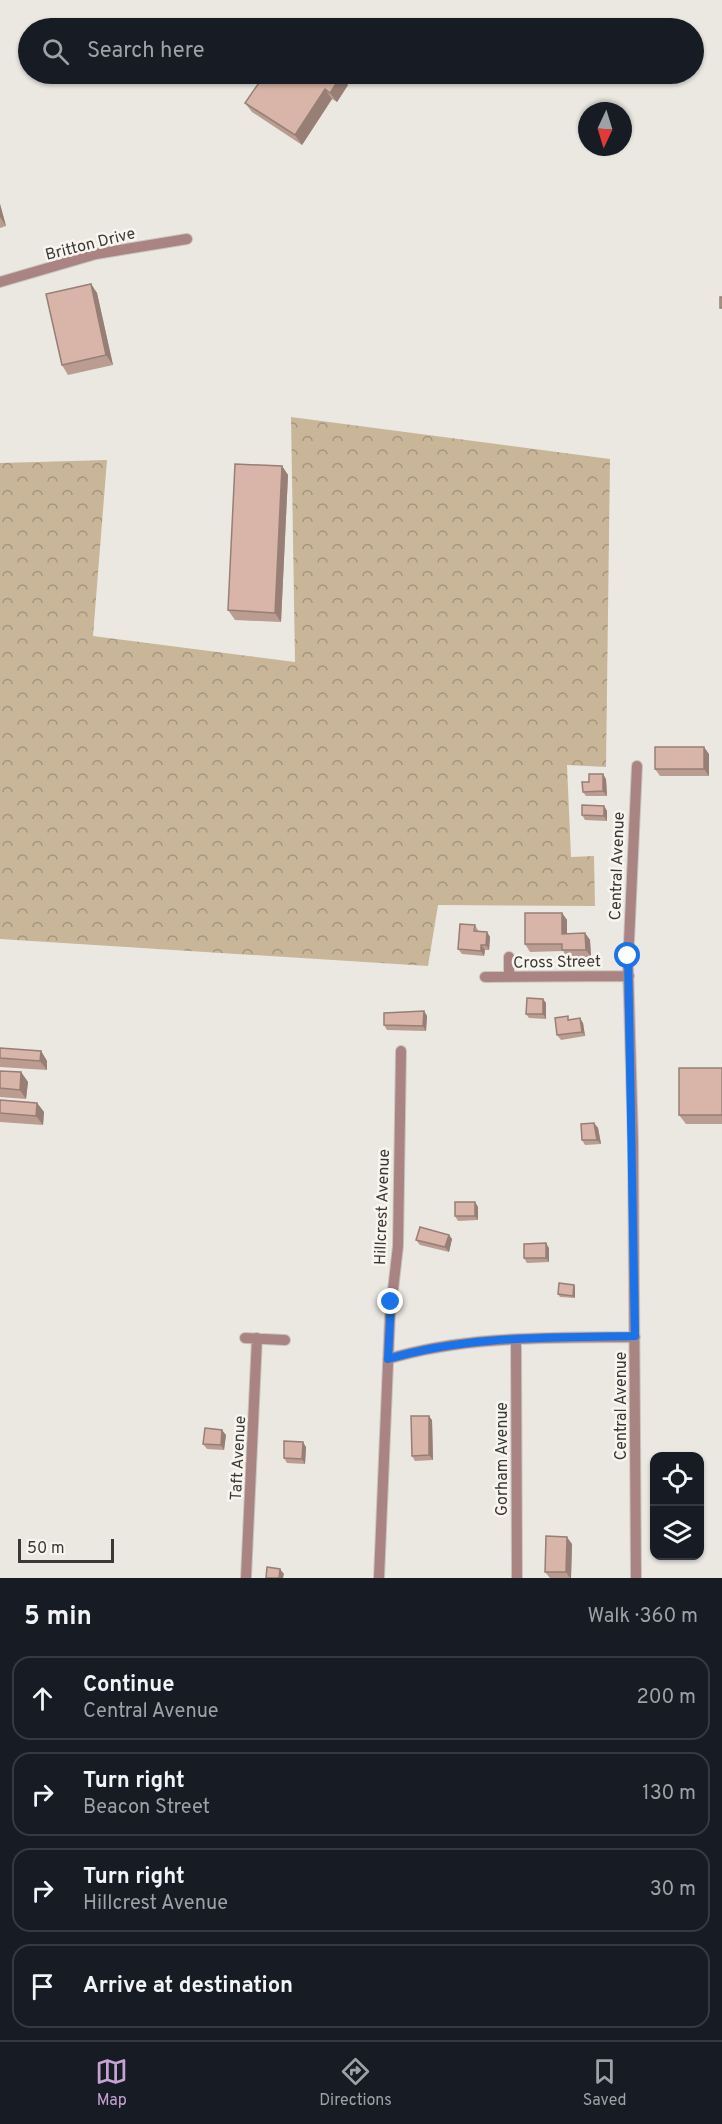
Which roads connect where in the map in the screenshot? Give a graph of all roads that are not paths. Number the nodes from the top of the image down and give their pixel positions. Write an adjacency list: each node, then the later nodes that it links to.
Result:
1 (187, 239): 2 (street, Britton Drive)
2 (0, 282)
3 (636, 766): 5 (street, Central Avenue)
4 (509, 957): 7 (street)
5 (628, 976): 7 (street, Cross Street); 9 (street, Central Avenue)
6 (485, 977): 7 (street, Cross Street)
7 (509, 977)
8 (401, 1052): 14 (street, Hillcrest Avenue)
9 (635, 1336): 13 (street); 18 (street, Central Avenue)
10 (245, 1338): 11 (street)
11 (257, 1338): 12 (street); 15 (street, Taft Avenue)
12 (285, 1340)
13 (516, 1340): 14 (street); 17 (street, Gorham Avenue)
14 (388, 1359): 16 (street, Hillcrest Avenue)
15 (246, 1578)
16 (379, 1578)
17 (517, 1578)
18 (636, 1578)

